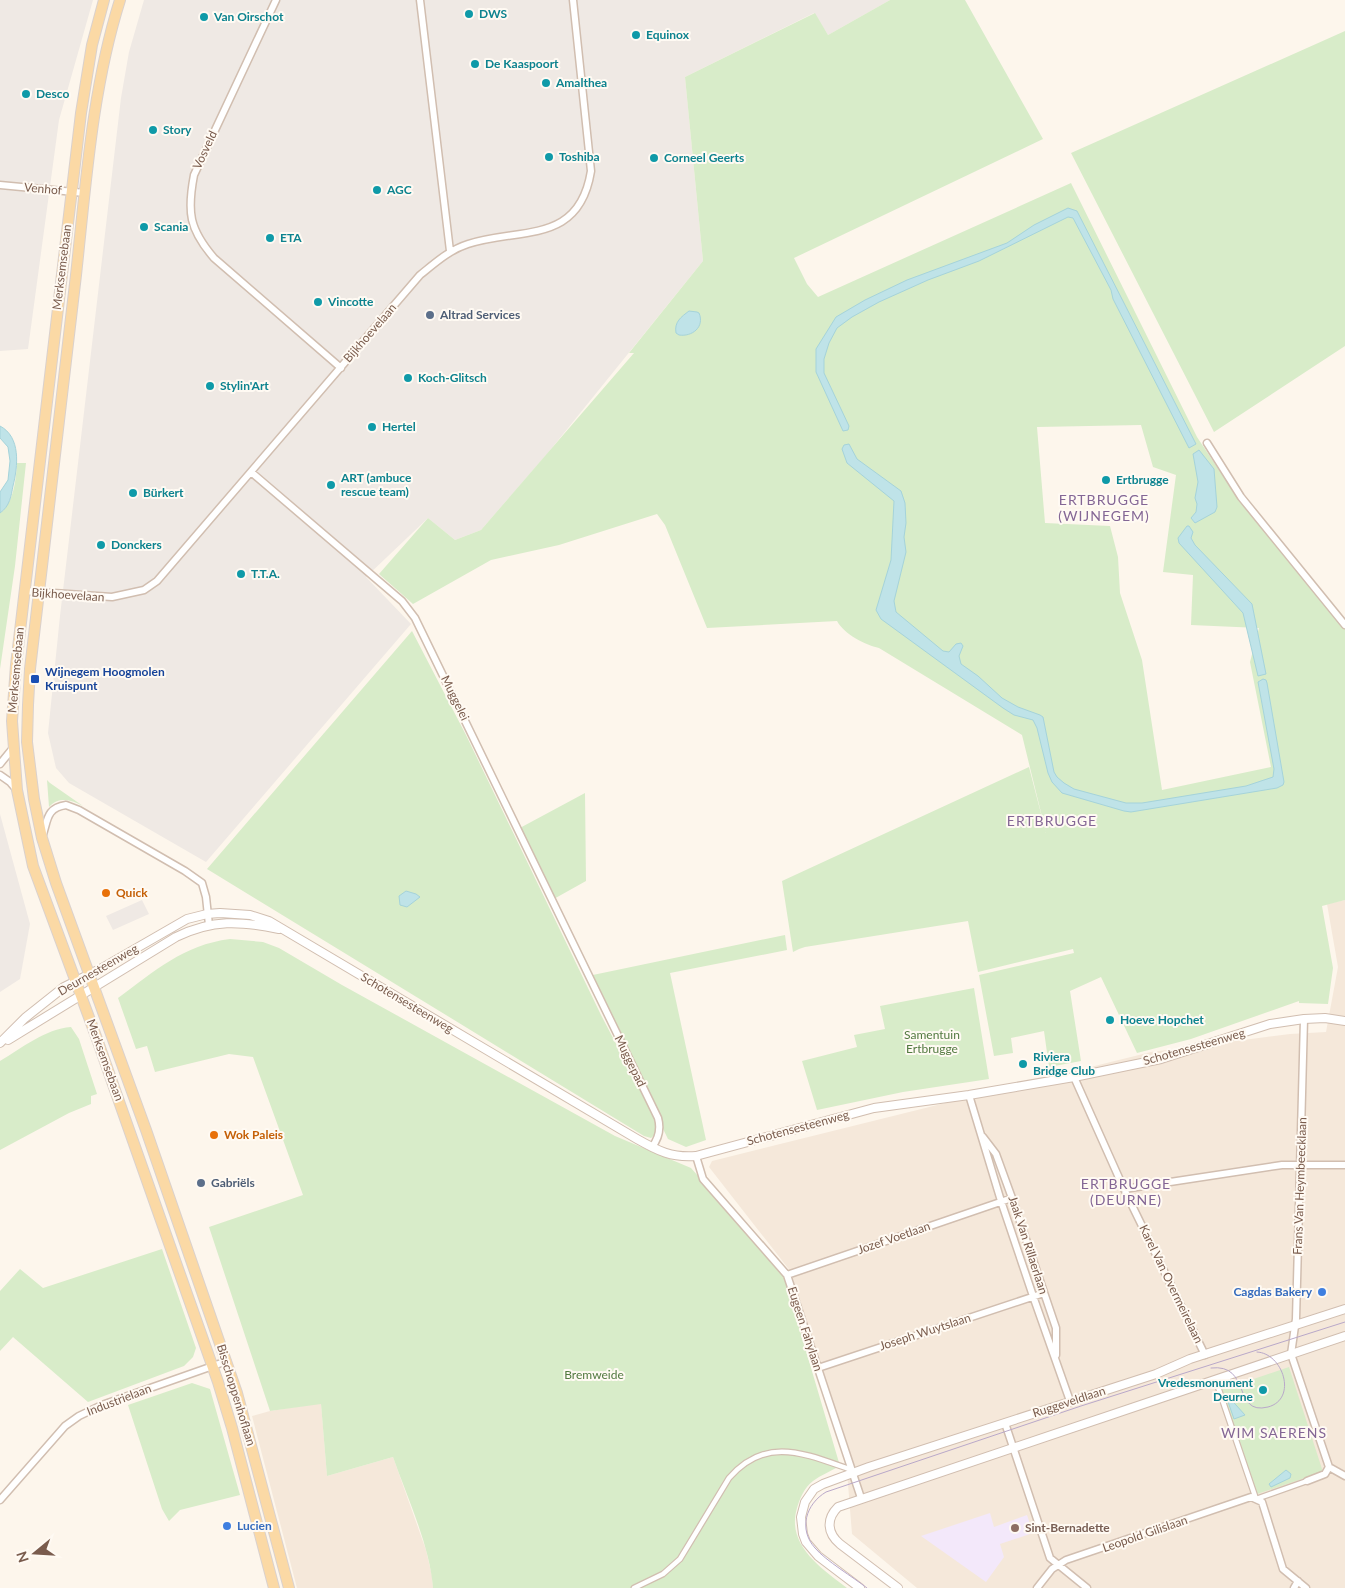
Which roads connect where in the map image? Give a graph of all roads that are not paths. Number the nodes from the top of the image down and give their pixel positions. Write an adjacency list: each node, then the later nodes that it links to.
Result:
1 (104, 0): 6 (main road, Merksemsebaan)
2 (120, 0): 7 (main road, Merksemsebaan)
3 (276, 0): 12 (street, Vosveld)
4 (420, 0): 11 (street)
5 (573, 0): 11 (street, Bijkhoevelaan)
6 (86, 71): 7 (street); 9 (main road, Merksemsebaan)
7 (101, 74): 10 (main road, Merksemsebaan)
8 (0, 185): 9 (street, Venhof)
9 (71, 192): 10 (street, Venhof); 15 (main road, Merksemsebaan)
10 (85, 193): 16 (main road, Merksemsebaan)
11 (450, 251): 12 (street, Bijkhoevelaan)
12 (340, 368): 14 (street, Bijkhoevelaan)
13 (1206, 443): 17 (street)
14 (252, 472): 16 (street, Bijkhoevelaan); 28 (street, Muggelei)
15 (24, 591): 16 (street, Bijkhoevelaan); 18 (main road, Merksemsebaan)
16 (39, 593): 22 (main road, Merksemsebaan)
17 (1345, 625)
18 (13, 748): 19 (street); 21 (main road, Merksemsebaan)
19 (0, 764)
20 (0, 775): 21 (street)
21 (17, 790): 29 (main road, Merksemsebaan)
22 (42, 838): 23 (street); 27 (main road, Merksemsebaan)
23 (207, 914): 24 (street); 25 (street, Deurnesteenweg); 27 (street, Deurnesteenweg)
24 (209, 925): 25 (street, Deurnesteenweg); 30 (street, Deurnesteenweg)
25 (284, 930): 26 (street, Deurnesteenweg)
26 (300, 939): 38 (street, Schotensesteenweg)
27 (90, 974): 29 (street, Deurnesteenweg); 30 (main road, Merksemsebaan)
28 (588, 976): 38 (street, Muggepad)
29 (76, 981): 31 (main road, Merksemsebaan); 34 (street, Deurnesteenweg)
30 (95, 988): 31 (street, Deurnesteenweg); 45 (main road, Merksemsebaan)
31 (82, 995): 34 (street, Deurnesteenweg); 46 (main road, Merksemsebaan)
32 (1304, 1019): 33 (street, Schotensesteenweg); 35 (street, Schotensesteenweg); 41 (street, Frans Van Heymbeecklaan)
33 (1345, 1021)
34 (0, 1044)
35 (1074, 1077): 36 (street, Schotensesteenweg); 42 (street, Karel Van Overmeirelaan)
36 (969, 1095): 37 (street, Jaak Van Rillaerlaan); 39 (street, Schotensesteenweg)
37 (980, 1134): 43 (street, Jaak Van Rillaerlaan); 44 (street, Jaak Van Rillaerlaan)
38 (652, 1147): 39 (street, Schotensesteenweg)
39 (696, 1156): 47 (street, Eugeen Fahylaan)
40 (1345, 1165): 41 (street)
41 (1300, 1166): 42 (street); 51 (street, Frans Van Heymbeecklaan)
42 (1124, 1189): 53 (street, Karel Van Overmeirelaan)
43 (1012, 1198): 44 (street, Jozef Voetlaan); 48 (street, Jaak Van Rillaerlaan)
44 (1001, 1201): 47 (street, Jozef Voetlaan); 49 (street, Jaak Van Rillaerlaan)
45 (172, 1204): 55 (main road, Bisschoppenhoflaan)
46 (171, 1246): 57 (main road, Bisschoppenhoflaan)
47 (787, 1275): 58 (street, Eugeen Fahylaan)
48 (1044, 1293): 49 (street, Joseph Wuytslaan); 56 (street, Jaak Van Rillaerlaan)
49 (1033, 1296): 56 (street, Jaak Van Rillaerlaan); 58 (street, Joseph Wuytslaan)
50 (1345, 1309): 51 (street, Ruggeveldlaan)
51 (1295, 1325): 53 (street, Ruggeveldlaan); 54 (street, Frans Van Heymbeecklaan)
52 (1345, 1336): 54 (street, Ruggeveldlaan)
53 (1205, 1354): 60 (street, Ruggeveldlaan)
54 (1291, 1354): 59 (street, Ruggeveldlaan); 63 (street)
55 (227, 1361): 57 (street, Industrielaan); 73 (main road, Bisschoppenhoflaan)
56 (1056, 1362): 60 (street, Jaak Van Rillaerlaan)
57 (213, 1366): 68 (street, Industrielaan); 72 (main road, Bisschoppenhoflaan)
58 (818, 1368): 64 (street, Eugeen Fahylaan)
59 (1217, 1384): 62 (street, Ruggeveldlaan); 69 (street)
60 (1070, 1401): 61 (street, Ruggeveldlaan)
61 (1004, 1422): 62 (street); 64 (street, Ruggeveldlaan)
62 (1013, 1448): 67 (street, Ruggeveldlaan); 70 (street)
63 (1329, 1467): 65 (street); 66 (street)
64 (851, 1470): 67 (street, Eugeen Fahylaan); 74 (street); 75 (street, Ruggeveldlaan)
65 (1345, 1476)
66 (1307, 1481): 69 (street)
67 (861, 1498): 76 (street, Ruggeveldlaan)
68 (0, 1500)
69 (1259, 1501): 70 (street, Leopold Gilislaan); 71 (street)
70 (1059, 1564): 77 (street, Leopold Gilislaan); 78 (street)
71 (1298, 1581): 79 (street); 80 (street)
72 (274, 1588)
73 (289, 1588)
74 (634, 1588)
75 (860, 1588)
76 (898, 1588)
77 (1038, 1588)
78 (1087, 1588)
79 (1294, 1588)
80 (1306, 1588)

